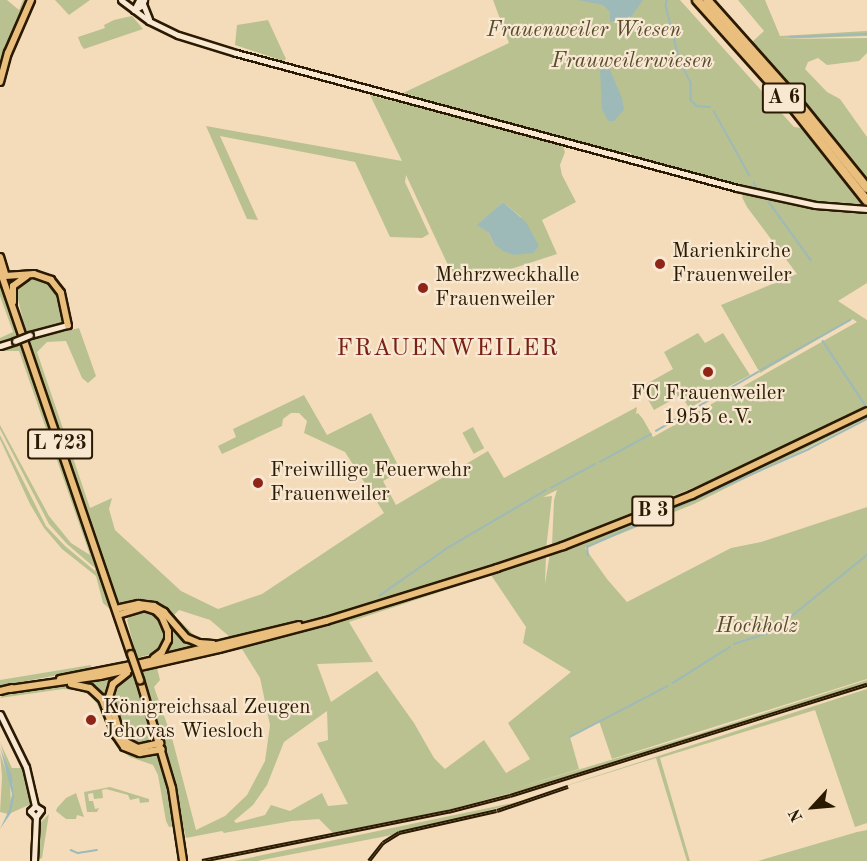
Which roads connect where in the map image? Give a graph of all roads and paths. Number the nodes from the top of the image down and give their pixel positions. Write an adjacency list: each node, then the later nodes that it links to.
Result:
1 (31, 0): 8 (main road)
2 (121, 0): 6 (main road)
3 (697, 0): 10 (highway, A 6)
4 (707, 0): 9 (highway, A 6)
5 (142, 1): 6 (main road); 7 (main road)
6 (134, 10): 7 (main road)
7 (149, 21): 11 (main road)
8 (0, 82)
9 (867, 188)
10 (867, 200)
11 (867, 209)
12 (0, 257): 13 (main road, L 723)
13 (1, 272): 14 (main road); 15 (main road, L 723); 17 (main road, L 723)
14 (30, 274): 15 (main road); 16 (main road)
15 (13, 302): 17 (main road, L 723)
16 (68, 325): 18 (main road, bridge)
17 (20, 326): 22 (main road, L 723)
18 (0, 346)
19 (867, 411): 20 (main road, B 3)
20 (429, 589): 24 (main road, B 3); 26 (main road, B 3)
21 (131, 610): 22 (main road); 23 (main road); 25 (main road)
22 (117, 612): 23 (main road, L 723); 24 (main road)
23 (124, 632): 31 (main road, L 723, bridge)
24 (226, 643): 25 (main road, B 3)
25 (146, 662): 28 (main road, B 3)
26 (133, 670): 27 (main road, B 3); 33 (main road)
27 (66, 682): 28 (main road, B 3); 32 (main road)
28 (10, 689): 29 (main road, B 3)
29 (0, 691)
30 (0, 714): 34 (main road)
31 (154, 722): 32 (main road, L 723); 33 (main road)
32 (161, 746): 33 (main road); 35 (main road, L 723)
33 (146, 748)
34 (34, 861)
35 (183, 861)

